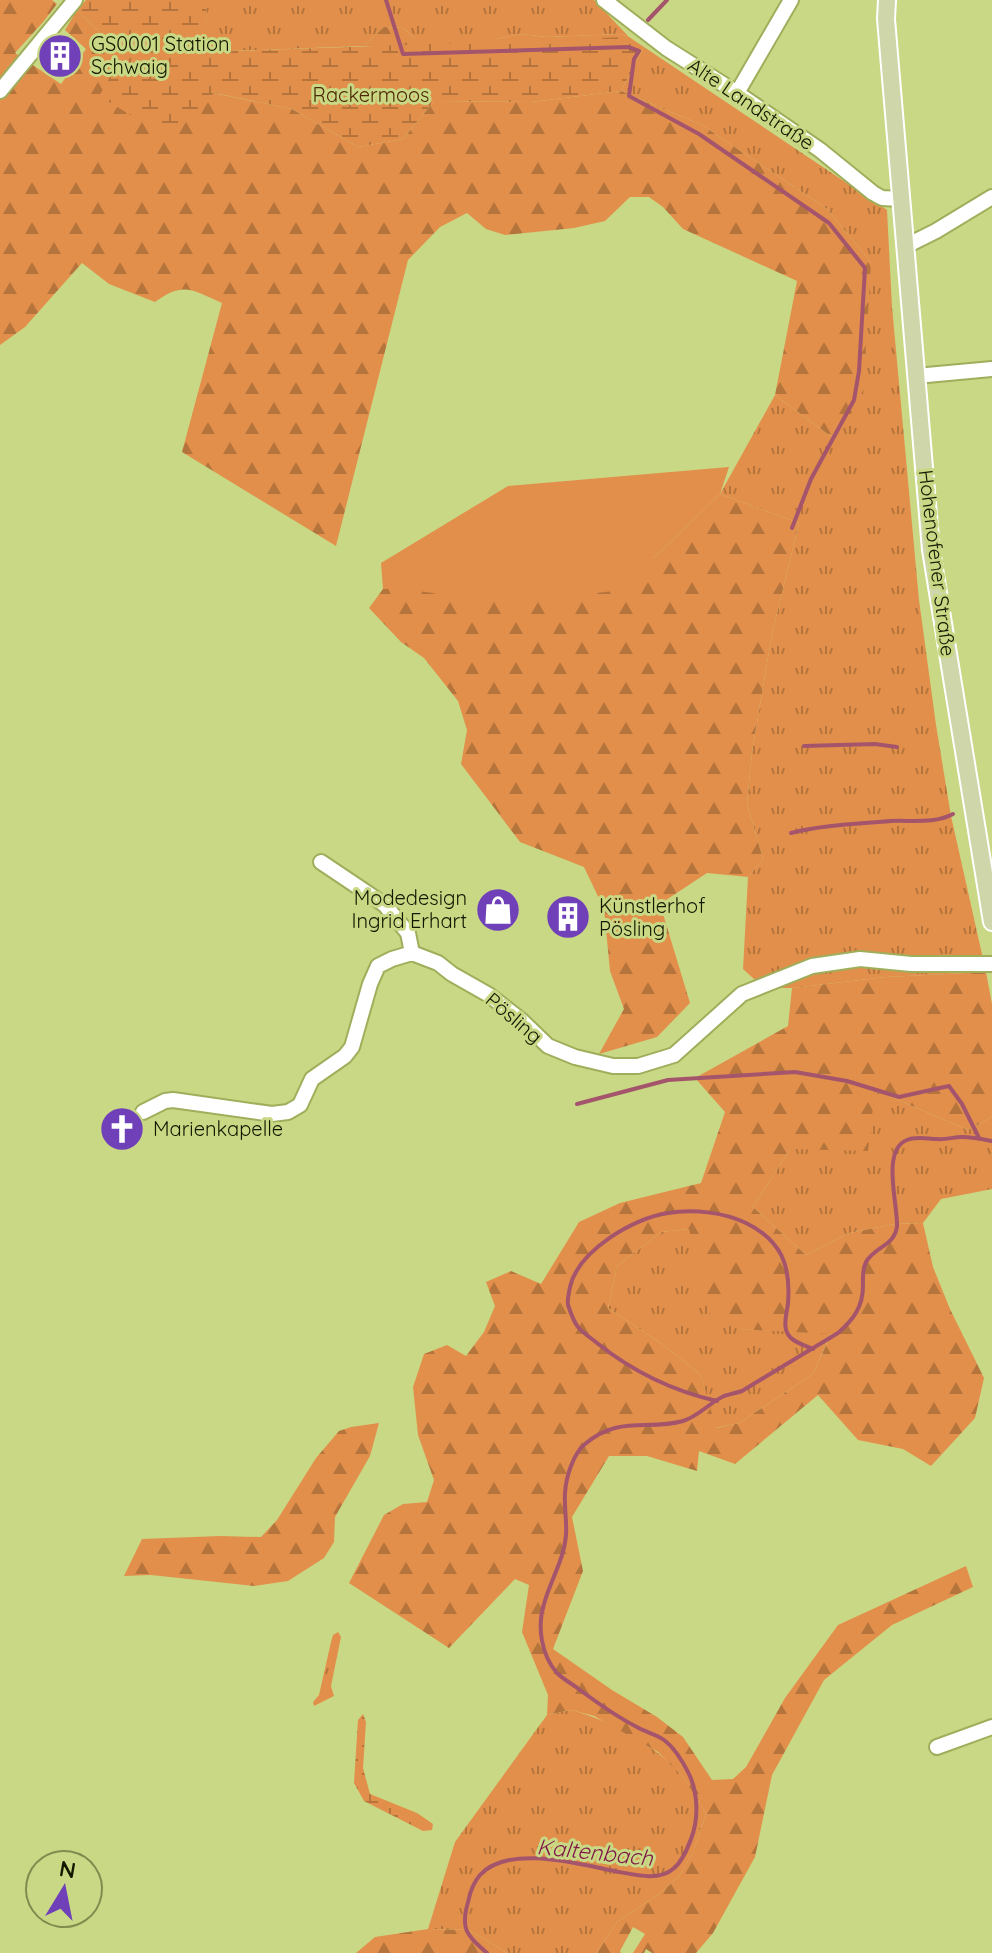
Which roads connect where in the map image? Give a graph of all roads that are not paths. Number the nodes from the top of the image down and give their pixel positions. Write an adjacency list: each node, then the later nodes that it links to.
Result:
1 (75, 0): 5 (street)
2 (604, 0): 6 (street, Alte Landstraße)
3 (791, 0): 6 (street)
4 (887, 0): 8 (main road, Hohenofener Straße)
5 (0, 91)
6 (737, 93): 8 (street, Alte Landstraße)
7 (992, 197): 9 (street)
8 (901, 199): 9 (main road, Hohenofener Straße)
9 (906, 246): 11 (main road, Hohenofener Straße)
10 (992, 369): 11 (street)
11 (916, 376): 13 (main road, Hohenofener Straße)
12 (321, 862): 15 (street)
13 (988, 870): 14 (main road, Hohenofener Straße)
14 (992, 922)
15 (412, 953): 16 (street, Pösling); 17 (street)
16 (992, 964)
17 (143, 1112)
18 (992, 1727): 19 (street)
19 (937, 1747)

